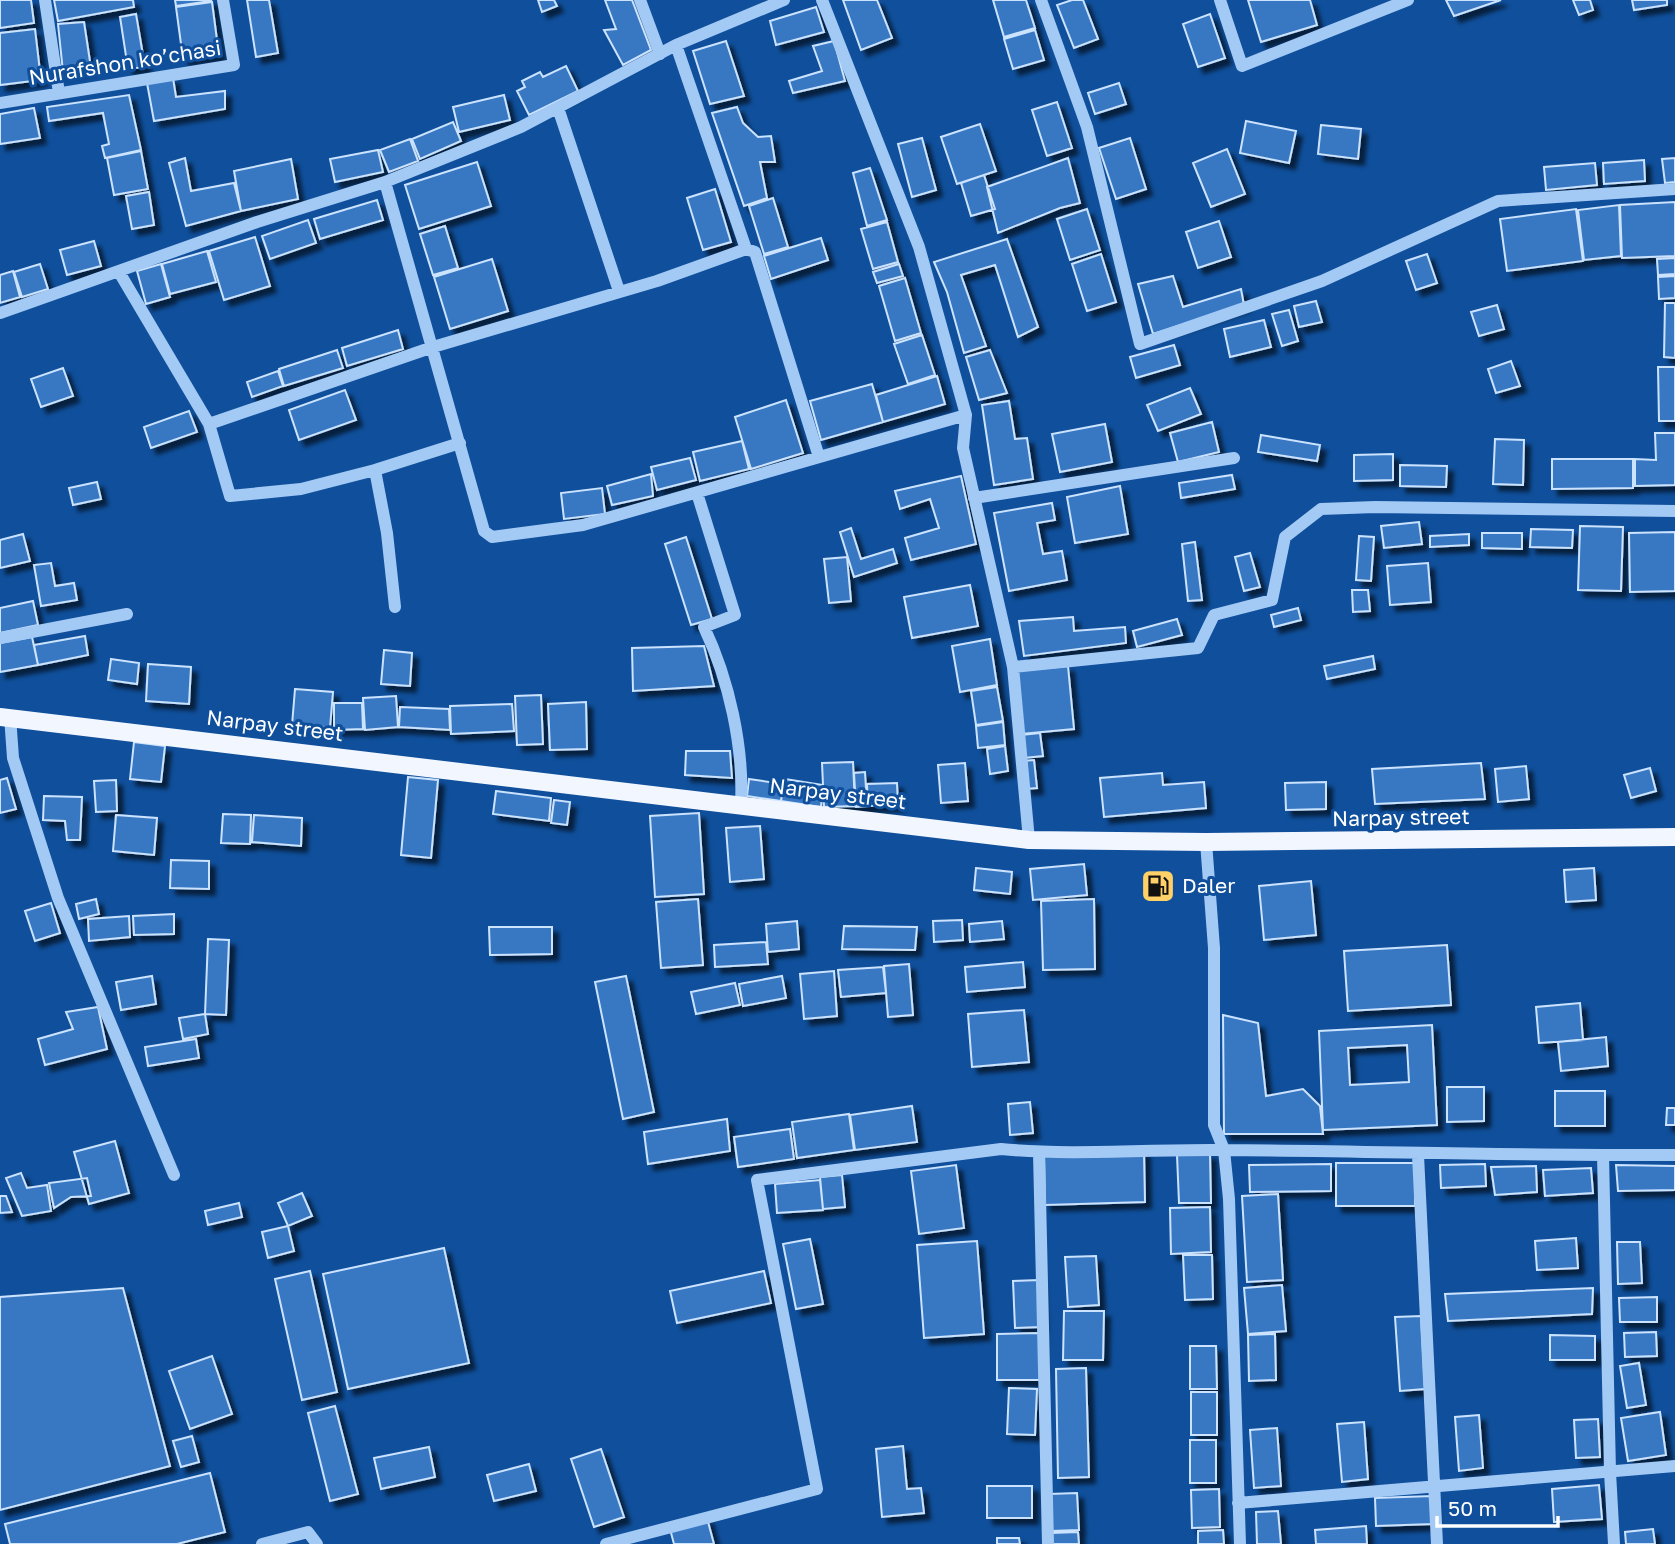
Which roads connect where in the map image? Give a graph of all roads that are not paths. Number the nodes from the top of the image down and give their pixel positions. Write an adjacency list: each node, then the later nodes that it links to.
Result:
1 (45, 0): 11 (street)
2 (223, 0): 11 (street, Nurafshon ko’chasi)
3 (640, 0): 10 (street)
4 (785, 0): 9 (street)
5 (822, 0): 21 (street)
6 (1041, 0): 15 (street)
7 (1220, 0): 8 (street)
8 (1408, 0)
9 (676, 45): 10 (street); 16 (street)
10 (660, 54): 13 (street)
11 (59, 93): 12 (street, Nurafshon ko’chasi)
12 (0, 103)
13 (558, 108): 14 (street); 18 (street)
14 (385, 182): 17 (street); 20 (street)
15 (1675, 189)
16 (746, 249): 18 (street); 24 (street)
17 (119, 272): 19 (street); 22 (street)
18 (619, 291): 20 (street)
19 (0, 313)
20 (433, 347): 22 (street); 23 (street)
21 (966, 415): 24 (street); 28 (street)
22 (209, 424): 26 (street)
23 (460, 443): 26 (street); 27 (street)
24 (820, 457): 27 (street)
25 (1234, 458): 28 (street)
26 (375, 470): 30 (street)
27 (697, 493): 35 (street)
28 (974, 498): 33 (street)
29 (1675, 511): 33 (street)
30 (395, 607)
31 (127, 614): 32 (street)
32 (0, 638)
33 (1013, 667): 37 (street)
34 (5, 717): 35 (main road, Narpay street); 44 (street)
35 (741, 805): 37 (main road, Narpay street)
36 (1675, 837): 38 (main road, Narpay street)
37 (1029, 840): 38 (main road, Narpay street)
38 (1206, 842): 39 (street)
39 (1224, 1150): 40 (street); 41 (street); 48 (street)
40 (1039, 1153): 51 (street); 52 (street)
41 (1419, 1155): 43 (street); 47 (street)
42 (1675, 1155): 43 (street)
43 (1602, 1156): 46 (street)
44 (174, 1175)
45 (1675, 1466): 46 (street)
46 (1610, 1472): 47 (street); 55 (street)
47 (1436, 1486): 48 (street); 54 (street)
48 (1238, 1503): 53 (street)
49 (262, 1544): 50 (street)
50 (317, 1544)
51 (606, 1544)
52 (1048, 1544)
53 (1240, 1544)
54 (1437, 1544)
55 (1615, 1544)

